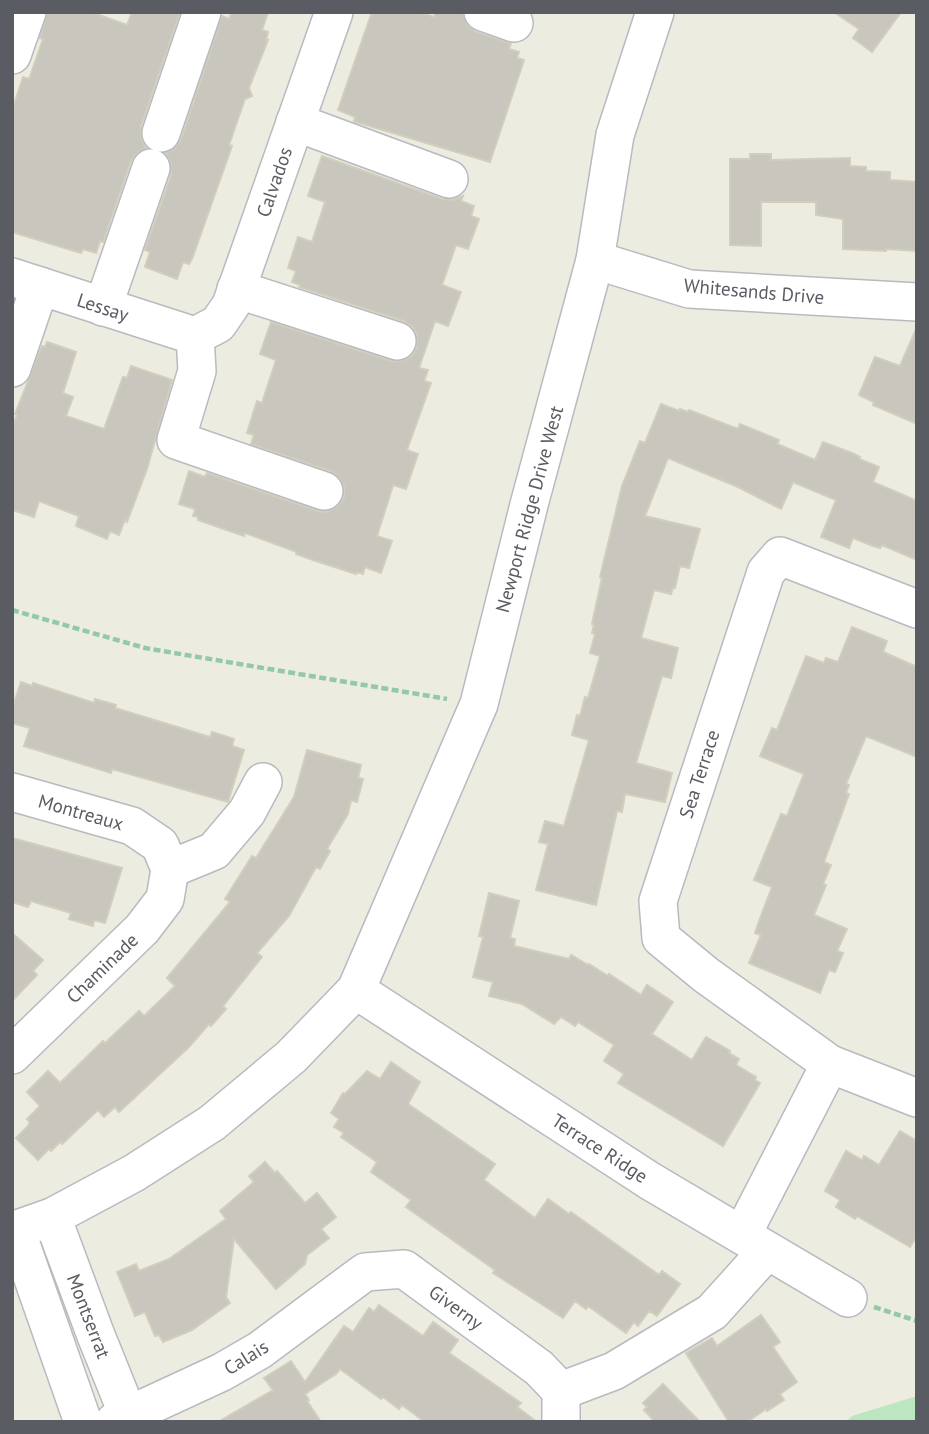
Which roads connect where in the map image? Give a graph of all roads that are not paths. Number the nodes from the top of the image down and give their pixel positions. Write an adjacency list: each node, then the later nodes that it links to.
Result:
1 (27, 12): 5 (street)
2 (202, 12): 7 (street)
3 (334, 12): 6 (street, Calvados)
4 (655, 12): 10 (street, Newport Ridge Drive West)
5 (12, 55)
6 (295, 122): 9 (street); 12 (street, Calvados)
7 (161, 133)
8 (151, 168): 14 (street)
9 (449, 179)
10 (595, 260): 13 (street, Whitesands Drive); 23 (street, Newport Ridge Drive West)
11 (26, 281): 14 (street, Lessay); 17 (street)
12 (236, 289): 15 (street, Calvados); 16 (street)
13 (917, 302)
14 (103, 307): 15 (street, Lessay)
15 (195, 336): 18 (street)
16 (397, 341)
17 (12, 368)
18 (324, 491)
19 (917, 609): 25 (street, Sea Terrace)
20 (263, 782): 22 (street)
21 (12, 792): 22 (street, Montreaux)
22 (170, 869): 24 (street, Chaminade)
23 (356, 990): 27 (street); 29 (street, Terrace Ridge)
24 (12, 1055)
25 (830, 1064): 26 (street, Sea Terrace); 29 (street)
26 (917, 1098)
27 (52, 1217): 28 (street); 32 (street, Montserrat)
28 (14, 1231): 33 (street, Montserrat)
29 (754, 1243): 31 (street, Terrace Ridge); 34 (street)
30 (365, 1272): 34 (street, Giverny); 35 (street, Calais)
31 (848, 1298)
32 (95, 1333): 33 (street); 35 (street, Montserrat)
33 (58, 1347): 36 (street, Montserrat)
34 (554, 1394)
35 (121, 1418)
36 (83, 1422)

